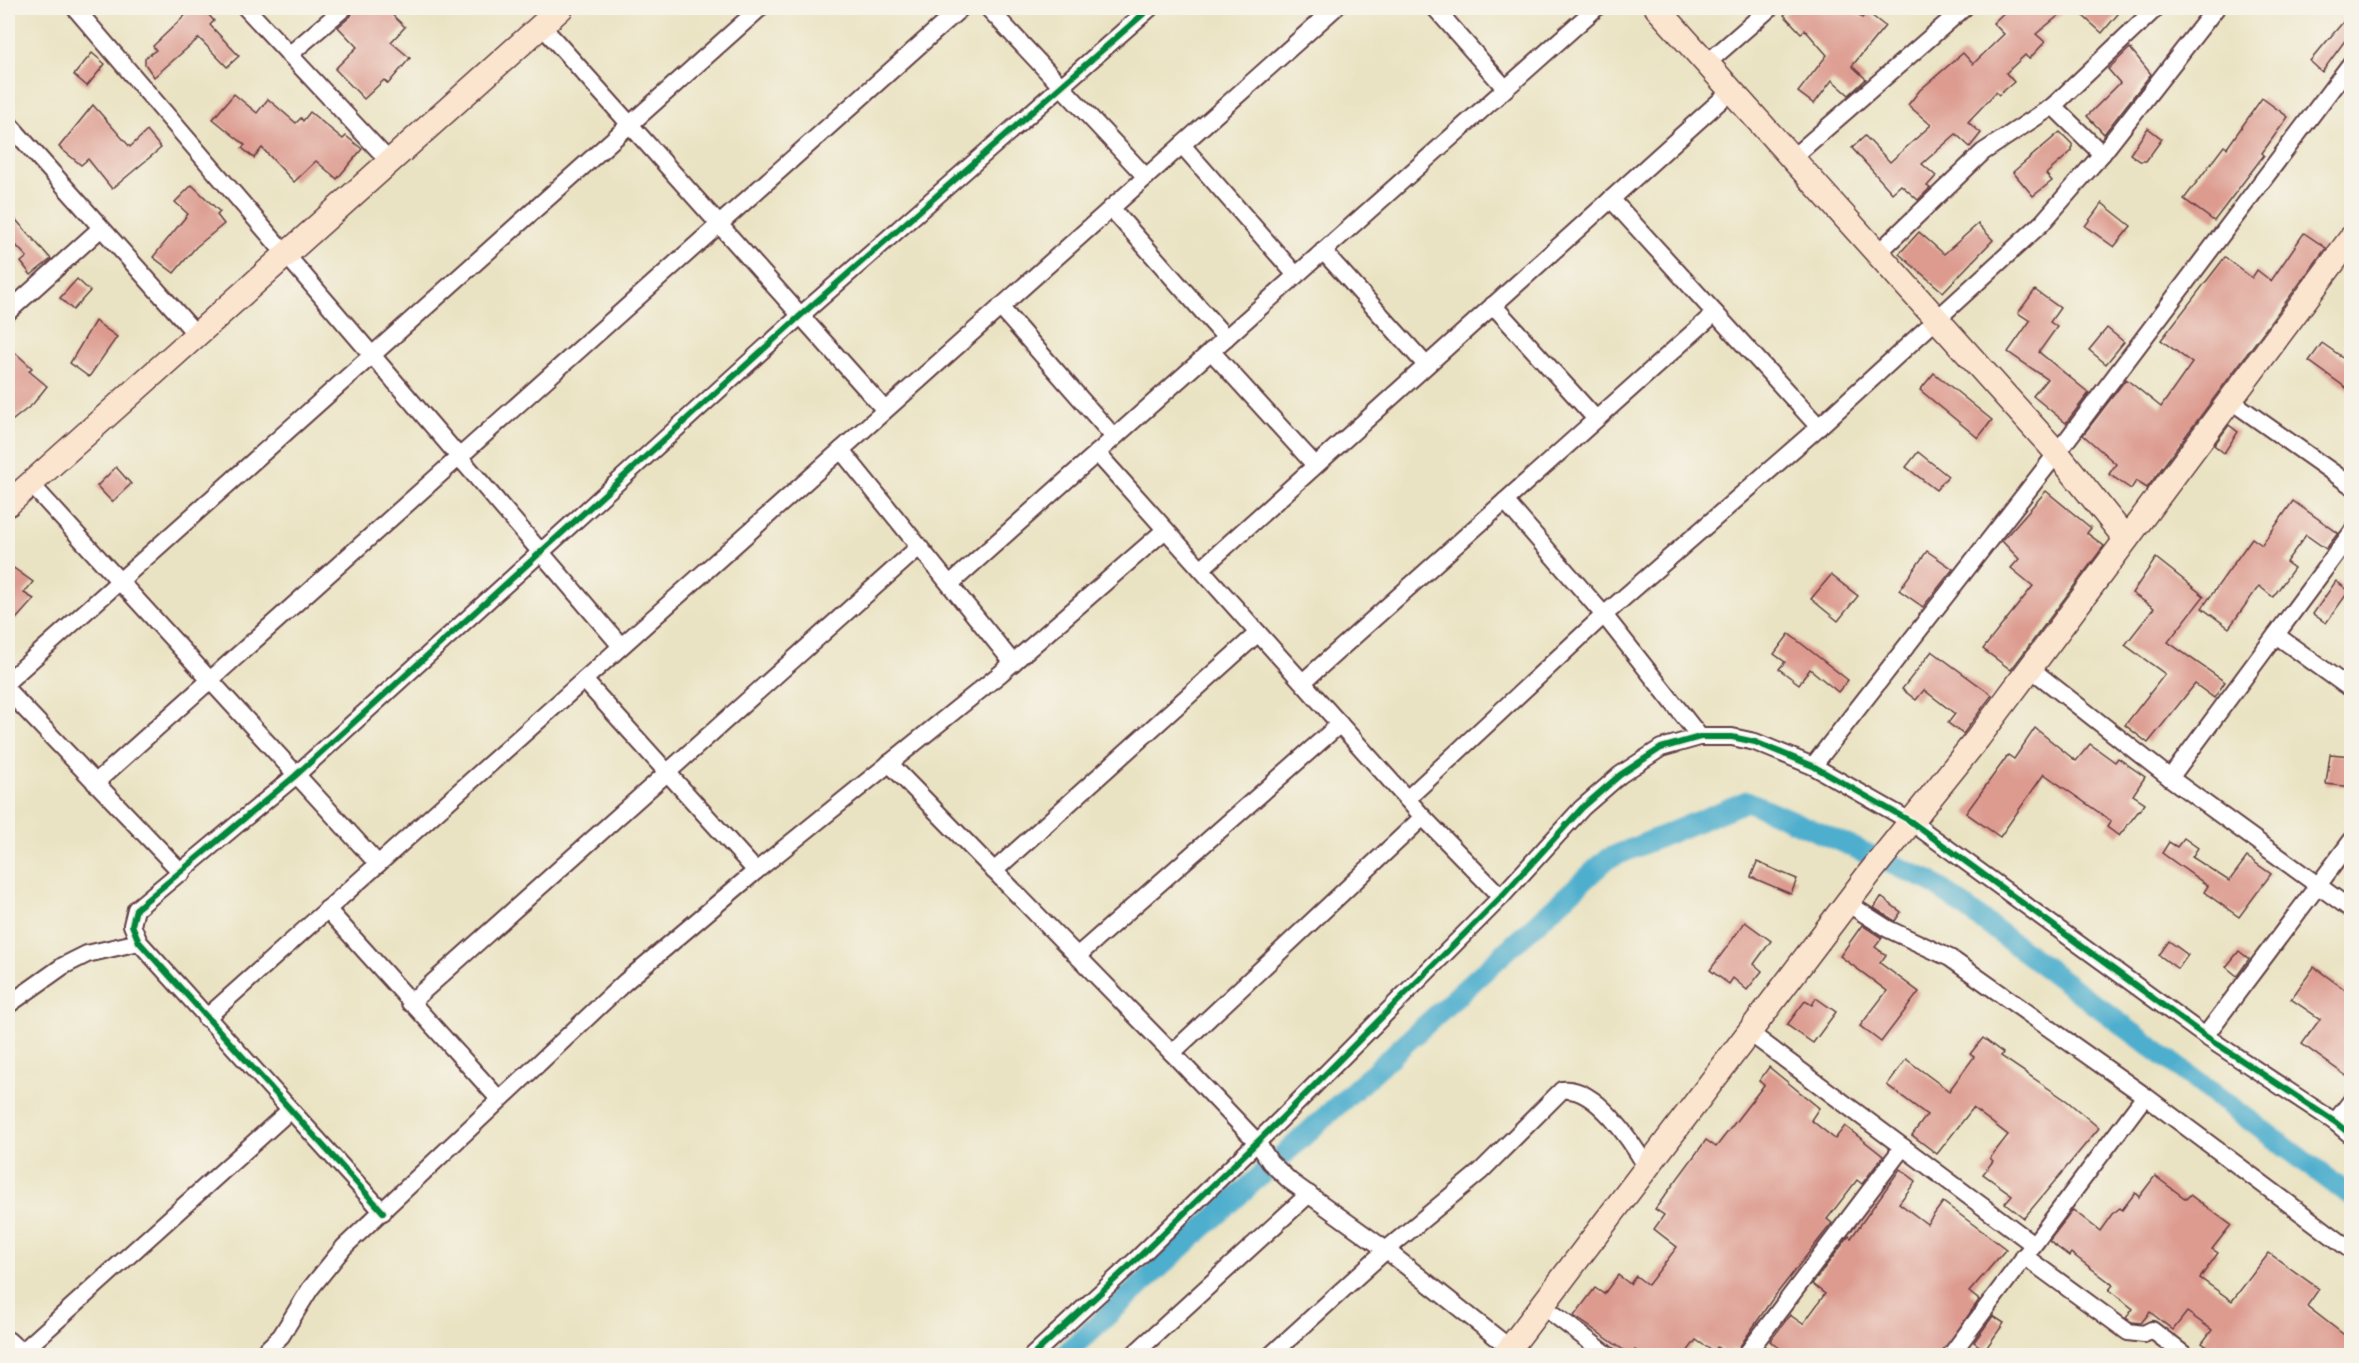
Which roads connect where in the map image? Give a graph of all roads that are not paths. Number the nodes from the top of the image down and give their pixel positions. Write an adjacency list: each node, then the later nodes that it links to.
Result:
1 (75, 8): 39 (street)
2 (246, 8): 18 (street)
3 (344, 8): 18 (street)
4 (561, 8): 17 (street)
5 (760, 8): 25 (street)
6 (961, 8): 34 (street)
7 (988, 8): 21 (street)
8 (1150, 8): 21 (street)
9 (1335, 8): 27 (street)
10 (1435, 8): 22 (street)
11 (1596, 8): 22 (street)
12 (1657, 8): 20 (street)
13 (1770, 8): 20 (street)
14 (1964, 8): 29 (street)
15 (2156, 8): 24 (street)
16 (2213, 9): 28 (street)
17 (541, 25): 25 (street); 30 (street)
18 (289, 55): 30 (street)
19 (2352, 62): 59 (street)
20 (1706, 64): 23 (street)
21 (1062, 87): 31 (street); 45 (street)
22 (1505, 88): 37 (street)
23 (1731, 90): 29 (street); 32 (street)
24 (2053, 106): 28 (street); 38 (street)
25 (630, 124): 34 (street); 50 (street)
26 (11, 133): 35 (street)
27 (1182, 145): 31 (street); 40 (street)
28 (2102, 154): 46 (street)
29 (1791, 159): 38 (street)
30 (389, 161): 39 (street)
31 (1146, 177): 33 (street)
32 (1611, 199): 41 (street); 44 (street)
33 (1111, 208): 42 (street); 48 (street)
34 (718, 225): 45 (street); 60 (street)
35 (100, 229): 43 (street); 47 (street)
36 (2352, 237): 52 (street)
37 (1323, 251): 40 (street); 51 (street)
38 (1877, 254): 46 (street)
39 (284, 255): 47 (street); 50 (street)
40 (1295, 274): 48 (street)
41 (1493, 305): 51 (street); 54 (street)
42 (1000, 308): 53 (street); 56 (street)
43 (8, 312)
44 (1714, 313): 54 (street); 55 (street)
45 (800, 316): 53 (street); 70 (street)
46 (1937, 320): 55 (street); 59 (street)
47 (196, 334): 62 (street)
48 (1226, 338): 49 (street)
49 (1211, 351): 56 (street); 61 (street)
50 (370, 355): 60 (street); 72 (street)
51 (1426, 365): 61 (street)
52 (2230, 400): 63 (street); 68 (street)
53 (885, 410): 57 (street)
54 (1596, 419): 64 (street)
55 (1819, 427): 74 (street)
56 (1114, 437): 58 (street)
57 (841, 450): 69 (street); 77 (street)
58 (1097, 453): 66 (street); 73 (street)
59 (2057, 453): 68 (street); 89 (street)
60 (459, 457): 70 (street); 82 (street)
61 (1315, 465): 71 (street)
62 (30, 483): 65 (street); 72 (street)
63 (2352, 486)
64 (1504, 501): 74 (street); 83 (street)
65 (8, 504)
66 (1165, 530): 71 (street); 78 (street)
67 (2352, 532): 76 (street)
68 (2126, 539): 79 (street)
69 (919, 547): 73 (street); 90 (street)
70 (541, 553): 77 (street); 91 (street)
71 (1201, 569): 75 (street)
72 (120, 580): 81 (street); 82 (street)
73 (950, 584): 78 (street)
74 (1604, 615): 87 (street); 94 (street)
75 (1258, 633): 83 (street); 100 (street)
76 (2276, 634): 84 (street); 92 (street)
77 (621, 646): 80 (street)
78 (1013, 663): 88 (street)
79 (2030, 668): 92 (street); 96 (street)
80 (584, 680): 90 (street); 98 (street)
81 (8, 681)
82 (209, 681): 91 (street); 93 (street)
83 (1303, 682): 86 (street)
84 (2352, 690)
85 (8, 691): 93 (street)
86 (1340, 724): 94 (street); 108 (street)
87 (1701, 737): 89 (street); 103 (street)
88 (889, 763): 99 (street); 100 (street)
89 (1814, 766): 96 (street)
90 (666, 773): 99 (street); 109 (street)
91 (296, 776): 98 (street); 101 (street)
92 (2170, 778): 102 (street)
93 (95, 783): 101 (street)
94 (1407, 799): 95 (street)
95 (1424, 818): 103 (street); 114 (street)
96 (1910, 822): 104 (street); 113 (street)
97 (2352, 840): 102 (street)
98 (378, 864): 105 (street)
99 (756, 871): 116 (street)
100 (994, 871): 108 (street)
101 (182, 873): 107 (street)
102 (2317, 886): 106 (street); 113 (street)
103 (1501, 897): 121 (street)
104 (1847, 903): 112 (street); 115 (street)
105 (327, 909): 109 (street); 111 (street)
106 (2352, 910)
107 (139, 942): 110 (street); 111 (street)
108 (1077, 957): 114 (street)
109 (410, 1003): 116 (street)
110 (8, 1005)
111 (206, 1018): 118 (street)
112 (1750, 1033): 122 (street); 123 (street)
113 (2205, 1036): 119 (street)
114 (1172, 1053): 121 (street)
115 (2145, 1096): 127 (street); 128 (street)
116 (499, 1100): 125 (street)
117 (2352, 1100): 119 (street)
118 (289, 1111): 125 (street); 132 (street)
119 (2335, 1122): 120 (street)
120 (2352, 1136)
121 (1257, 1142): 124 (street); 134 (street)
122 (1903, 1147): 127 (street); 138 (street)
123 (1647, 1168): 126 (street); 129 (street)
124 (1309, 1194): 126 (street); 135 (street)
125 (383, 1212): 133 (street)
126 (1386, 1250): 131 (street); 136 (street)
127 (2029, 1250): 139 (street); 140 (street)
128 (2352, 1251)
129 (1543, 1306): 131 (street); 137 (street)
130 (8, 1340): 132 (street)
131 (1507, 1352)
132 (24, 1354)
133 (260, 1356)
134 (1032, 1356)
135 (1132, 1356)
136 (1270, 1356)
137 (1609, 1356)
138 (1745, 1356)
139 (1950, 1356)
140 (2186, 1356)

